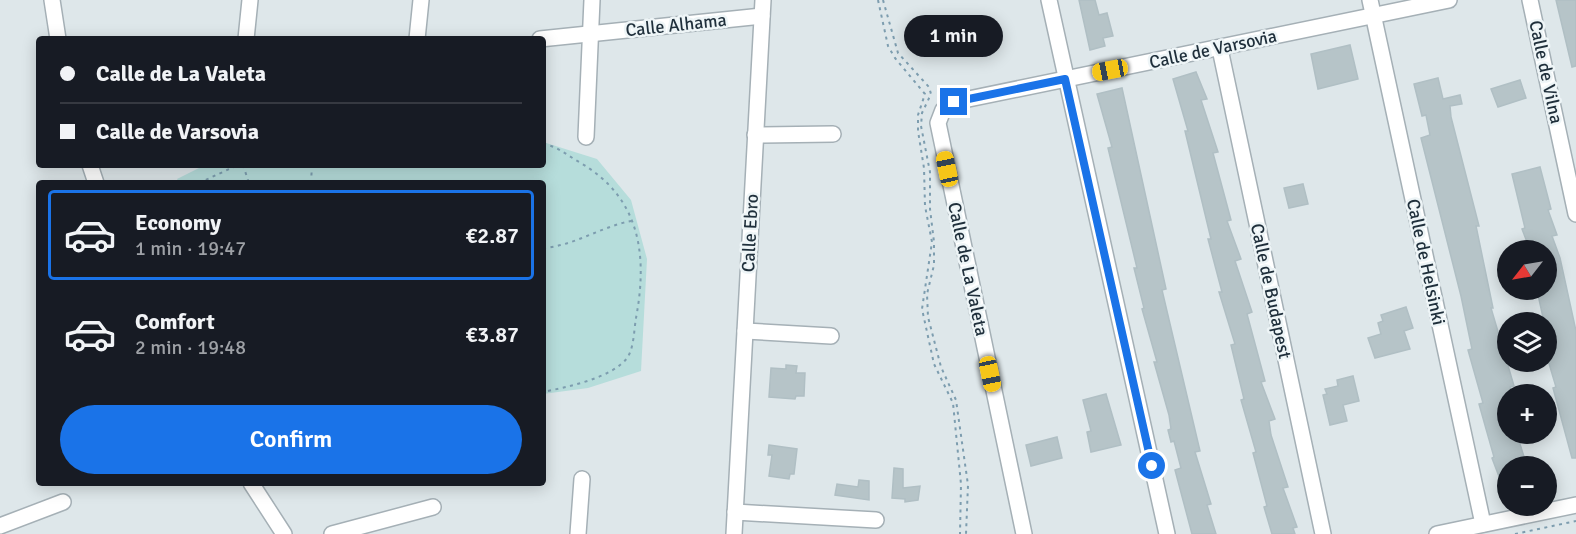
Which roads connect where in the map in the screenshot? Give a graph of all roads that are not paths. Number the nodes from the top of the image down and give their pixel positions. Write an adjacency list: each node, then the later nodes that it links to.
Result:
1 (52, 0): 12 (street)
2 (250, 0): 13 (street)
3 (421, 0): 14 (street)
4 (592, 0): 11 (street)
5 (762, 0): 10 (street, Calle Ebro)
6 (1049, 0): 17 (street)
7 (1449, 0): 9 (street, Calle de Varsovia)
8 (1530, 0): 22 (street, Calle de Vilna)
9 (1371, 8): 16 (street, Calle de Varsovia); 32 (street, Calle de Helsinki)
10 (762, 16): 11 (street, Calle Alhama); 20 (street, Calle Ebro)
11 (590, 33): 15 (street, Calle Alhama); 21 (street)
12 (58, 36)
13 (246, 36)
14 (417, 36)
15 (546, 38)
16 (1220, 49): 17 (street, Calle de Varsovia); 40 (street, Calle de Budapest)
17 (1065, 79): 18 (street, Calle de Varsovia); 39 (street)
18 (943, 110): 38 (street, Calle de La Valeta)
19 (833, 134): 20 (street)
20 (755, 135): 23 (street, Calle Ebro)
21 (586, 136)
22 (1576, 214)
23 (745, 331): 24 (street); 30 (street, Calle Ebro)
24 (831, 336)
25 (582, 479): 36 (street)
26 (253, 486): 34 (street)
27 (63, 502): 33 (street)
28 (1576, 505): 32 (street)
29 (433, 507): 35 (street)
30 (735, 512): 31 (street); 37 (street, Calle Ebro)
31 (876, 520)
32 (1483, 524): 41 (street)
33 (0, 526)
34 (284, 534)
35 (332, 534)
36 (578, 534)
37 (734, 534)
38 (1024, 534)
39 (1167, 534)
40 (1323, 534)
41 (1437, 534)

